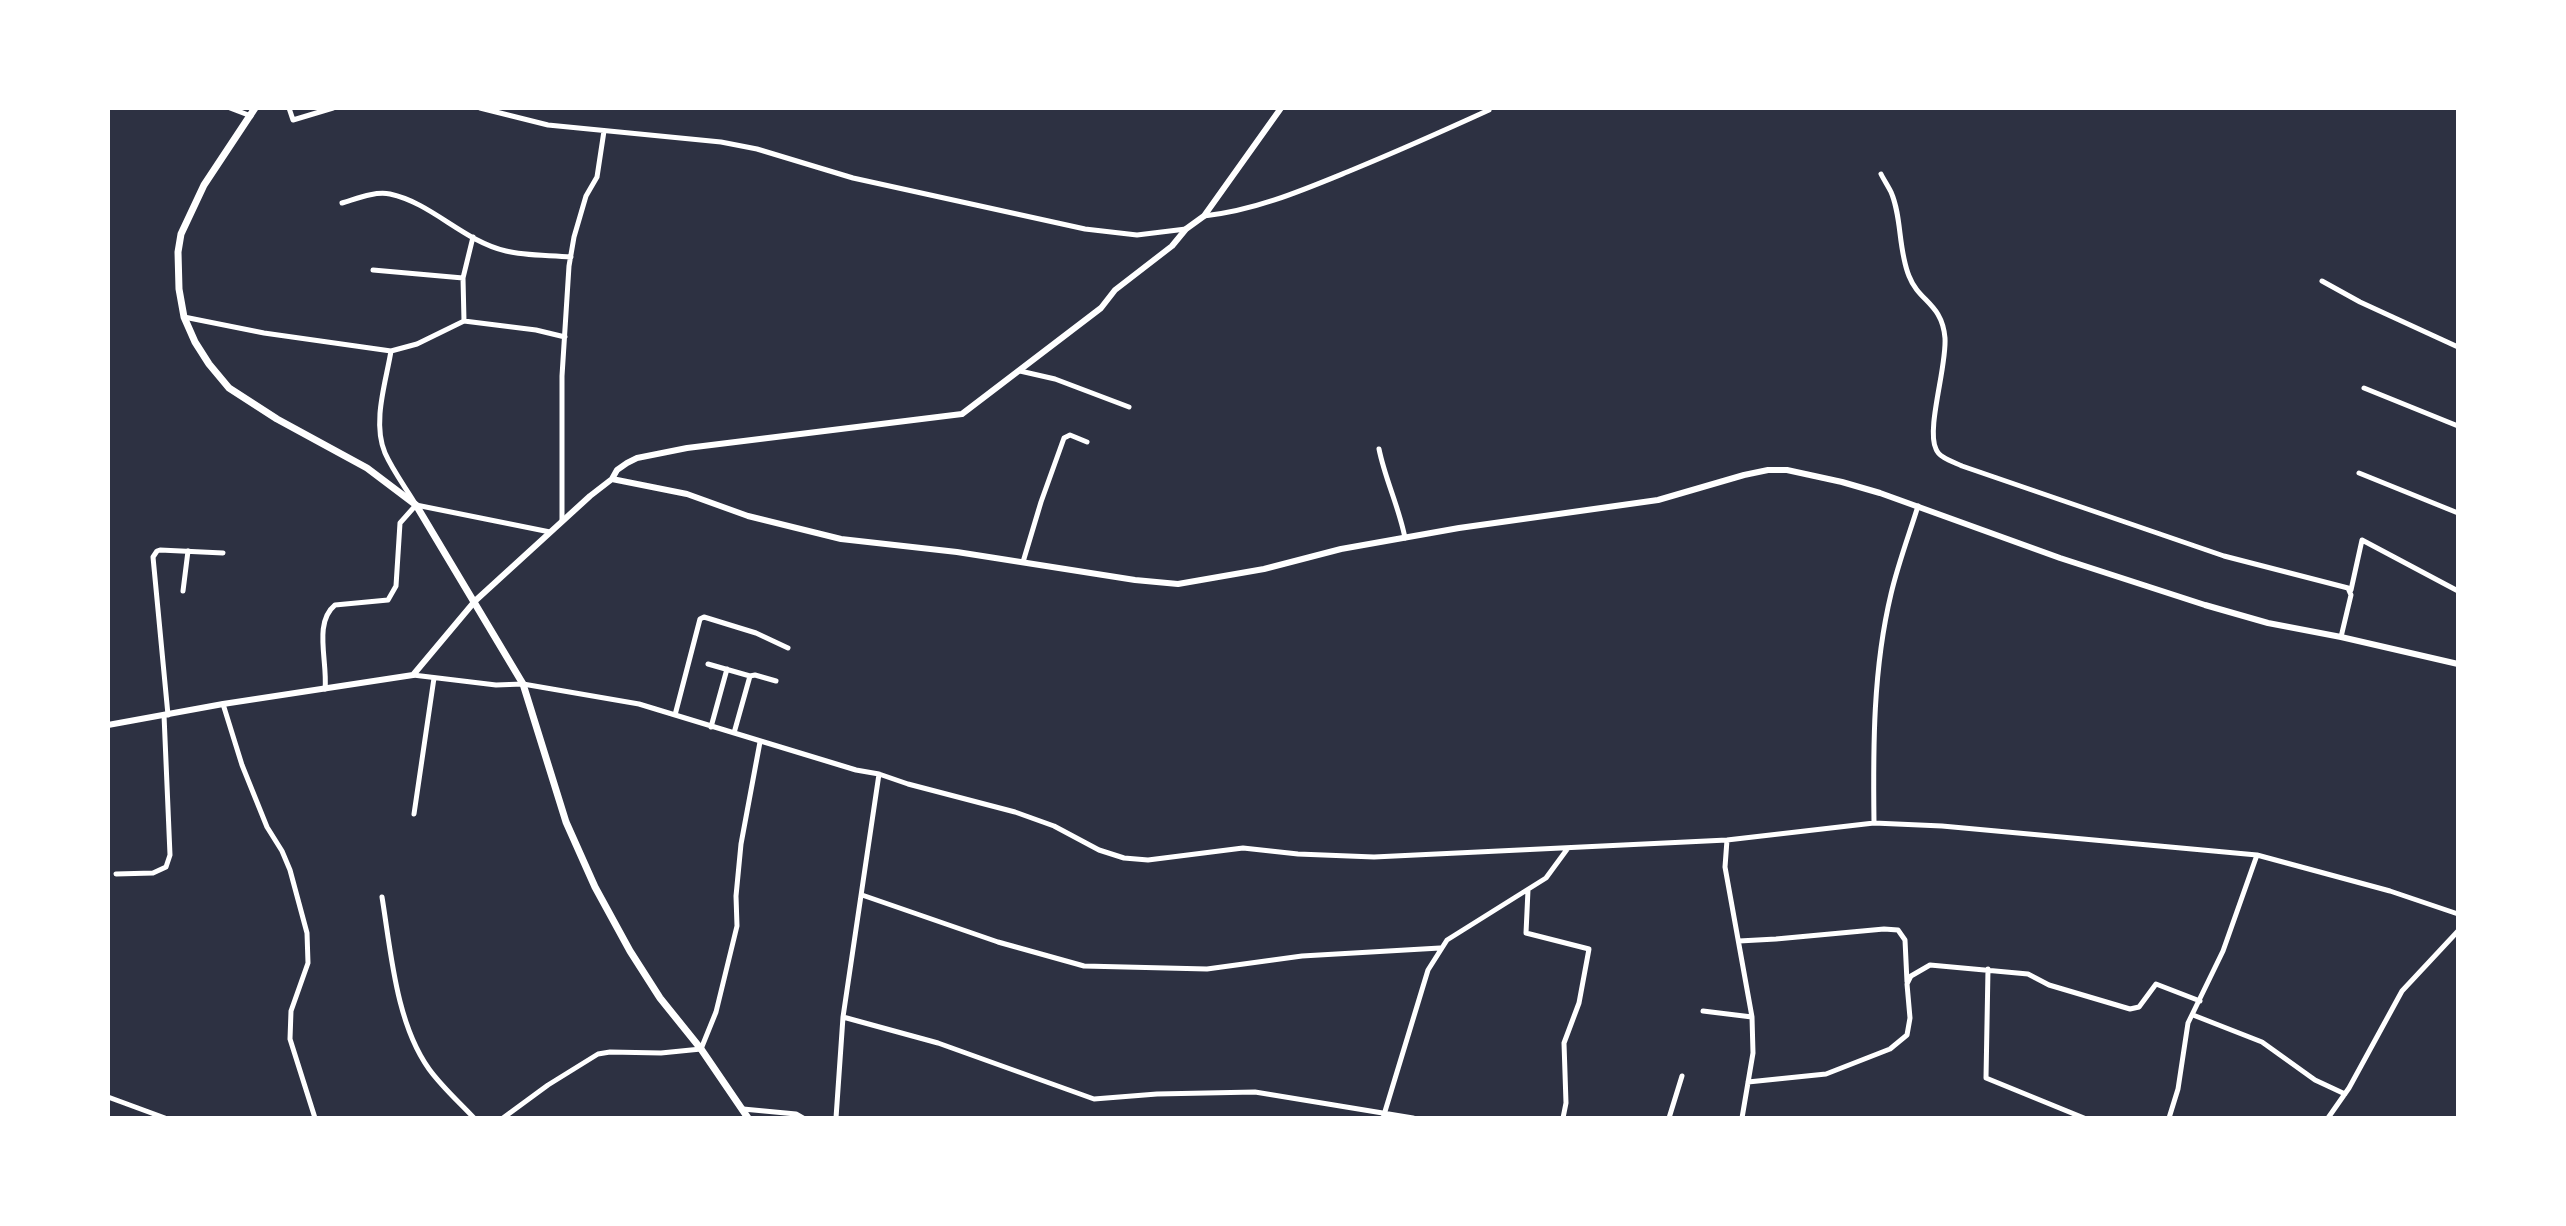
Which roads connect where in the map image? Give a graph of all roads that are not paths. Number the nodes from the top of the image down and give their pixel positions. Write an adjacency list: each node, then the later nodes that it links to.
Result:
1 (230, 108): 7 (street)
2 (289, 108): 3 (street)
3 (333, 108)
4 (480, 108): 8 (street)
5 (1281, 108): 11 (street)
6 (1489, 110): 11 (street)
7 (253, 112): 18 (main road)
8 (604, 131): 12 (street); 14 (street)
9 (1881, 174): 40 (street)
10 (342, 204): 13 (street)
11 (1204, 216): 12 (street)
12 (1186, 229): 23 (street)
13 (473, 237): 14 (street); 16 (street)
14 (571, 257): 20 (street)
15 (373, 270): 16 (street)
16 (463, 278): 19 (street)
17 (2322, 281): 21 (street)
18 (184, 317): 22 (street); 31 (main road)
19 (464, 321): 20 (street); 22 (street)
20 (565, 337): 34 (street)
21 (2458, 347)
22 (391, 351): 31 (street)
23 (1020, 371): 25 (street); 30 (street)
24 (2364, 388): 26 (street)
25 (1129, 407)
26 (2458, 426)
27 (1087, 442): 39 (street)
28 (1379, 449): 36 (street)
29 (2359, 473): 33 (street)
30 (612, 479): 34 (street); 39 (street)
31 (416, 505): 35 (street); 43 (main road); 54 (street)
32 (1917, 506): 36 (street); 44 (street); 64 (street)
33 (2458, 513)
34 (562, 521): 35 (street)
35 (550, 532): 43 (street)
36 (1405, 538): 39 (street)
37 (188, 551): 38 (street); 41 (street); 56 (street)
38 (223, 552)
39 (1023, 562)
40 (2351, 590): 42 (street); 44 (street)
41 (183, 591)
42 (2458, 591)
43 (475, 601): 49 (street); 53 (main road)
44 (2341, 637): 47 (street)
45 (788, 648): 57 (street)
46 (708, 664): 48 (street)
47 (2458, 664)
48 (726, 669): 50 (street); 59 (street)
49 (413, 675): 51 (street); 54 (street)
50 (750, 676): 52 (street); 60 (street)
51 (434, 678): 53 (street); 63 (street)
52 (776, 681)
53 (523, 684): 57 (street); 83 (main road)
54 (325, 689): 55 (street)
55 (223, 704): 56 (street); 91 (street)
56 (166, 715): 58 (street); 68 (street)
57 (675, 715): 59 (street)
58 (108, 725)
59 (711, 727): 60 (street)
60 (734, 733): 61 (street)
61 (760, 741): 62 (street); 83 (street)
62 (879, 774): 66 (street); 70 (street)
63 (414, 814)
64 (1874, 824): 65 (street); 67 (street)
65 (1727, 840): 66 (street); 74 (street)
66 (1568, 848): 69 (street)
67 (2257, 855): 72 (street); 78 (street)
68 (116, 874)
69 (1528, 890): 75 (street); 98 (street)
70 (862, 895): 75 (street); 81 (street)
71 (382, 897): 92 (street)
72 (2458, 914)
73 (2458, 931): 86 (street)
74 (1739, 941): 77 (street); 82 (street)
75 (1440, 948): 89 (street)
76 (1988, 969): 77 (street); 78 (street); 101 (street)
77 (1907, 984): 85 (street)
78 (2200, 1001): 80 (street)
79 (1703, 1011): 82 (street)
80 (2193, 1015): 86 (street); 102 (street)
81 (843, 1017): 89 (street); 96 (street)
82 (1752, 1017): 85 (street)
83 (701, 1049): 88 (main road); 93 (street)
84 (1682, 1076): 99 (street)
85 (1748, 1082): 100 (street)
86 (2345, 1094): 103 (street)
87 (108, 1097): 90 (street)
88 (743, 1109): 94 (main road); 95 (street)
89 (1384, 1115): 97 (street)
90 (165, 1118)
91 (315, 1118)
92 (474, 1118)
93 (503, 1118)
94 (748, 1118)
95 (803, 1118)
96 (836, 1118)
97 (1413, 1118)
98 (1563, 1118)
99 (1669, 1118)
100 (1742, 1118)
101 (2084, 1118)
102 (2169, 1118)
103 (2328, 1118)

